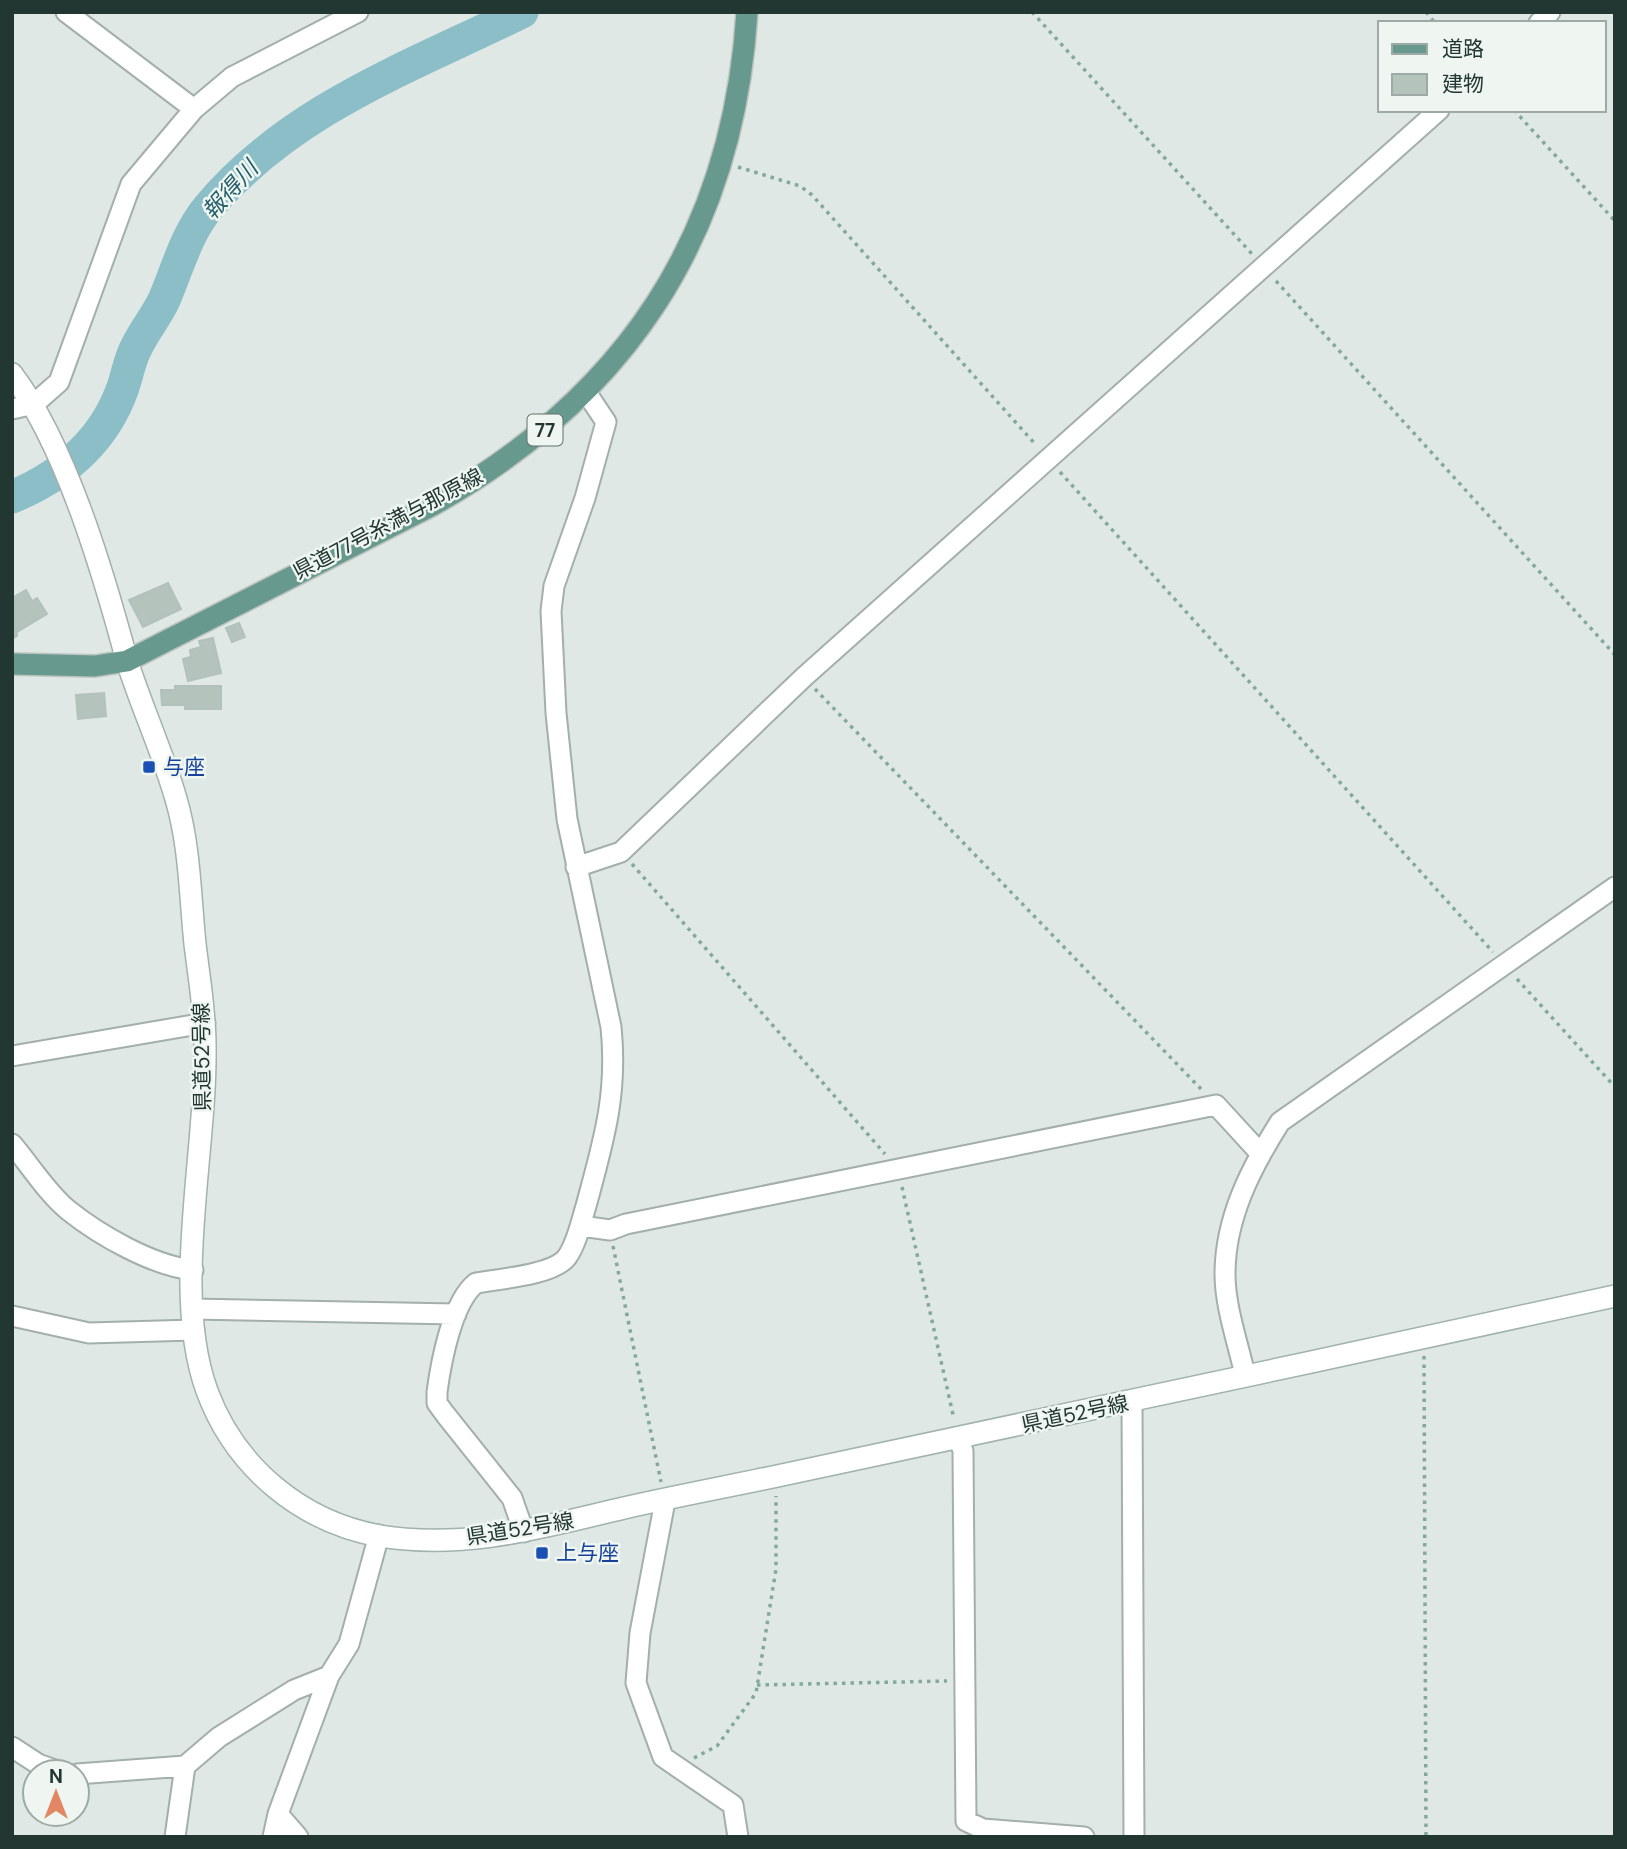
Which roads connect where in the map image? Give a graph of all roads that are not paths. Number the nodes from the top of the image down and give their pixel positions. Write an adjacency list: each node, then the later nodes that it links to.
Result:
1 (66, 12): 4 (street)
2 (358, 12): 4 (street)
3 (747, 12): 7 (main road, 県道77号糸満与那原線 / 77)
4 (194, 109): 9 (street)
5 (1437, 112): 12 (street)
6 (12, 374): 9 (main road, 県道52号線)
7 (586, 392): 10 (main road, 県道77号糸満与那原線 / 77); 12 (street)
8 (12, 409): 9 (street)
9 (38, 412): 10 (main road, 県道52号線)
10 (127, 661): 11 (main road, 県道77号糸満与那原線 / 77); 14 (main road, 県道52号線)
11 (12, 664)
12 (576, 867): 18 (street)
13 (1615, 887): 17 (street)
14 (205, 1023): 15 (street); 19 (main road, 県道52号線)
15 (12, 1056)
16 (12, 1144): 19 (street)
17 (1261, 1153): 18 (street); 25 (street)
18 (581, 1226): 22 (street)
19 (193, 1270): 21 (main road, 県道52号線)
20 (1615, 1296): 25 (main road, 県道52号線)
21 (193, 1309): 22 (street); 24 (main road, 県道52号線)
22 (456, 1314): 29 (street)
23 (12, 1316): 24 (street)
24 (194, 1330): 30 (main road, 県道52号線)
25 (1245, 1375): 26 (main road, 県道52号線)
26 (1132, 1402): 27 (main road, 県道52号線); 42 (street)
27 (959, 1439): 28 (main road, 県道52号線); 41 (street)
28 (665, 1501): 29 (main road, 県道52号線); 40 (street)
29 (524, 1532): 30 (main road, 県道52号線)
30 (379, 1535): 31 (street)
31 (330, 1676): 34 (street); 36 (street)
32 (12, 1747): 33 (street)
33 (29, 1758)
34 (185, 1766): 35 (street); 37 (street)
35 (91, 1773)
36 (278, 1814): 38 (street); 39 (street)
37 (176, 1837)
38 (273, 1837)
39 (298, 1837)
40 (738, 1837)
41 (1084, 1837)
42 (1134, 1837)

